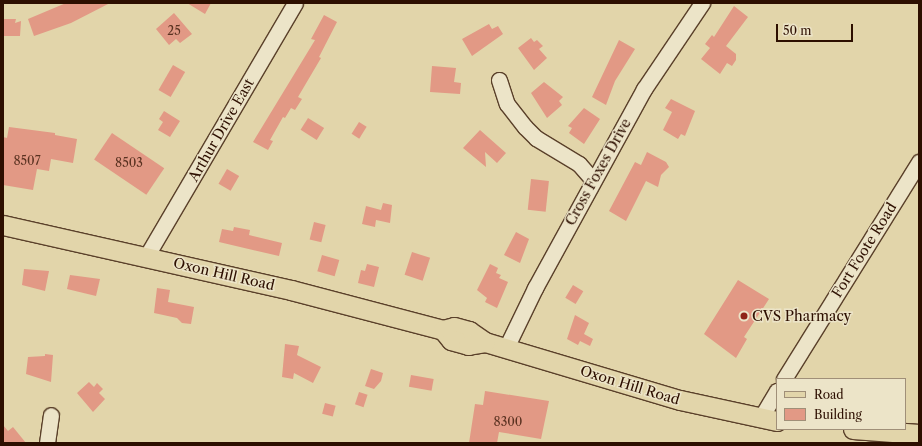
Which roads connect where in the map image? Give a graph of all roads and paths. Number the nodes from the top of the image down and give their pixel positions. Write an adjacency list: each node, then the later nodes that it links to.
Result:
1 (295, 3): 7 (street, Arthur Drive East)
2 (702, 3): 5 (street, Cross Foxes Drive)
3 (499, 80): 5 (street)
4 (919, 162): 9 (street, Fort Foote Road)
5 (593, 180): 8 (street, Cross Foxes Drive)
6 (3, 225): 7 (main road, Oxon Hill Road)
7 (146, 257): 8 (main road, Oxon Hill Road)
8 (506, 348): 12 (main road, Oxon Hill Road)
9 (785, 378)
10 (776, 395): 12 (street)
11 (51, 415): 15 (street)
12 (769, 420)
13 (866, 430): 14 (main road)
14 (919, 434)
15 (47, 443)

